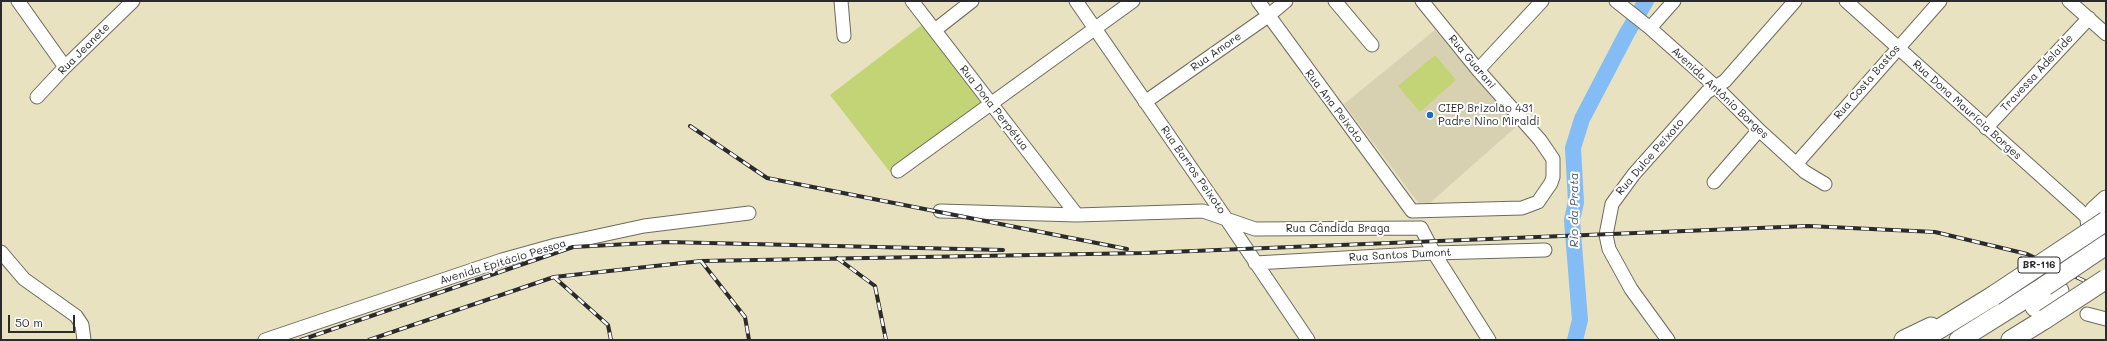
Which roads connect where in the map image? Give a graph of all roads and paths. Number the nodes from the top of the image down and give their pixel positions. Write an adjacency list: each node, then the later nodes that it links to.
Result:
1 (18, 1): 28 (street)
2 (133, 1): 28 (street, Rua Jeanete)
3 (841, 1): 25 (street)
4 (912, 1): 23 (street, Rua Dona Perpétua)
5 (972, 1): 23 (street)
6 (1076, 1): 22 (street, Rua Barros Peixoto)
7 (1133, 1): 22 (street)
8 (1258, 1): 19 (street, Rua Ana Peixoto)
9 (1286, 1): 19 (street, Rua Amore)
10 (1336, 1): 26 (street)
11 (1422, 1): 29 (street, Rua Guarani)
12 (1542, 1): 29 (street)
13 (1616, 1): 21 (street, Avenida Antônio Borges)
14 (1674, 1): 21 (street)
15 (1794, 1): 30 (street, Rua Dulce Peixoto)
16 (1846, 1): 27 (street, Rua Dona Maurícia Borges)
17 (1940, 1): 27 (street, Rua Costa Bastos)
18 (2069, 1): 20 (street)
19 (1268, 16): 32 (street, Rua Amore); 36 (street, Rua Ana Peixoto)
20 (2089, 18): 24 (street); 34 (street, Travessa Adelaide)
21 (1647, 26): 30 (street, Avenida Antônio Borges)
22 (1095, 29): 32 (street, Rua Barros Peixoto); 33 (street)
23 (935, 30): 33 (street, Rua Dona Perpétua)
24 (2106, 34)
25 (844, 36)
26 (1372, 46)
27 (1898, 47): 34 (street, Rua Dona Maurícia Borges); 37 (street, Rua Costa Bastos)
28 (65, 67): 31 (street, Rua Jeanete)
29 (1478, 70): 36 (street, Rua Guarani)
30 (1716, 87): 35 (street, Avenida Antônio Borges); 62 (street, Rua Dulce Peixoto)
31 (37, 98)
32 (1145, 102): 45 (street, Rua Barros Peixoto)
33 (992, 104): 38 (street); 44 (street, Rua Dona Perpétua)
34 (1986, 128): 46 (street, Rua Dona Maurícia Borges)
35 (1759, 130): 37 (street, Avenida Antônio Borges); 39 (street)
36 (1553, 159)
37 (1796, 164): 40 (street, Avenida Antônio Borges)
38 (898, 171)
39 (1714, 182)
40 (1825, 184)
41 (2106, 199): 46 (main road)
42 (940, 211): 44 (street)
43 (749, 213): 59 (street, Avenida Epitácio Pessoa)
44 (1077, 215): 45 (street)
45 (1227, 220): 50 (street, Rua Cândida Braga); 52 (street, Rua Barros Peixoto)
46 (2098, 220): 47 (main road); 57 (highway, BR-116, bridge)
47 (2106, 247): 54 (highway, BR-116, bridge)
48 (1545, 250): 50 (street, Rua Santos Dumont)
49 (1, 252): 58 (street)
50 (1434, 253): 52 (street, Rua Santos Dumont); 61 (street)
51 (2106, 260): 54 (highway, BR-116)
52 (1255, 263): 60 (street, Rua Barros Peixoto)
53 (2106, 279): 67 (highway, bridge)
54 (2052, 289): 65 (highway, BR-116); 66 (highway, BR-116)
55 (2087, 314): 56 (street)
56 (2106, 319)
57 (1950, 322): 63 (highway); 64 (highway, BR-116)
58 (84, 340)
59 (265, 340)
60 (1308, 340)
61 (1489, 340)
62 (1668, 340)
63 (1904, 340)
64 (1921, 340)
65 (1959, 340)
66 (1983, 340)
67 (2011, 340)

